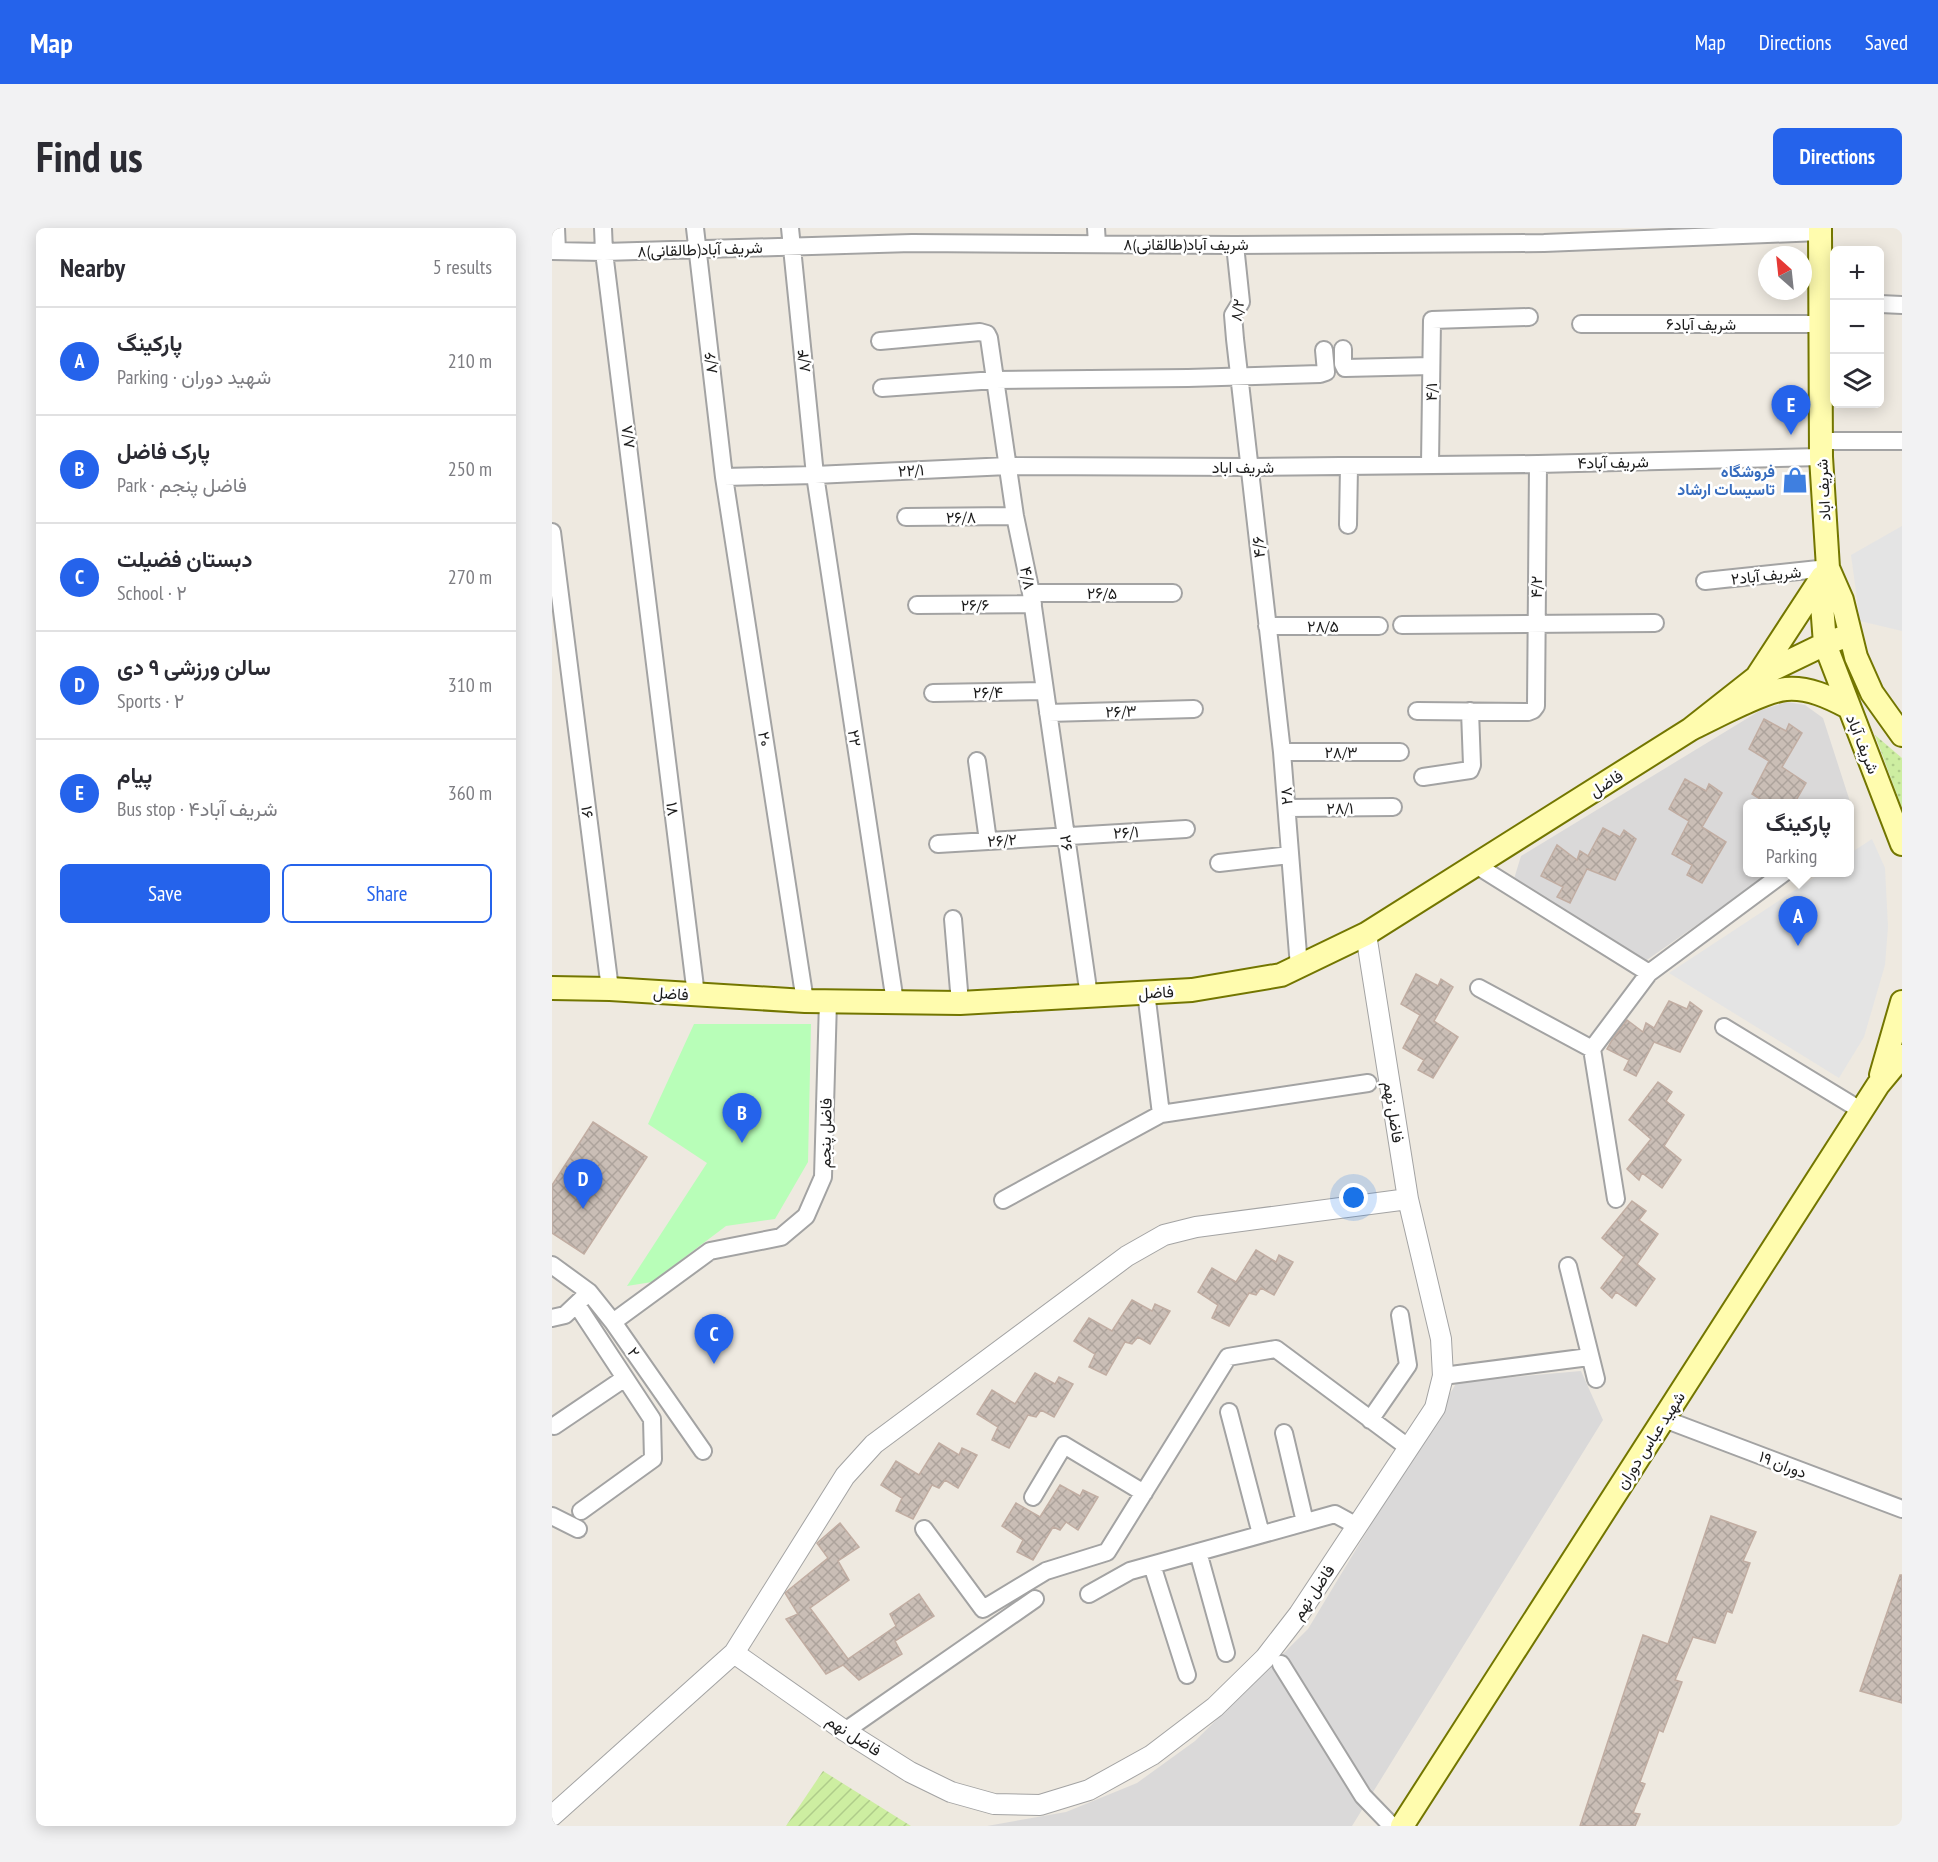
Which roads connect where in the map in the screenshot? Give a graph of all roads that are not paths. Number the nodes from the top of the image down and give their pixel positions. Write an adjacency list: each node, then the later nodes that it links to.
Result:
1 (556, 228): 14 (street)
2 (603, 228): 15 (street, ۸/۸)
3 (695, 228): 13 (street, ۸/۶)
4 (790, 228): 12 (street, ۸/۴)
5 (1820, 230): 10 (street, ۸شریف آباد(طالقانی)); 18 (main road, شریف اباد)
6 (911, 235): 8 (street, ۸شریف آباد(طالقانی)); 12 (street, ۸شریف آباد(طالقانی))
7 (1358, 235): 10 (street, ۸شریف آباد(طالقانی)); 11 (street, ۸شریف آباد(طالقانی))
8 (1008, 236): 9 (street, ۸شریف آباد(طالقانی))
9 (1096, 236): 11 (street, ۸شریف آباد(طالقانی))
10 (1544, 236)
11 (1235, 245): 25 (street, ۸/۲)
12 (790, 247): 13 (street, ۸شریف آباد(طالقانی)); 36 (street, ۸/۴)
13 (697, 249): 15 (street, ۸شریف آباد(طالقانی)); 37 (street, ۸/۶)
14 (555, 251): 15 (street, ۸شریف آباد(طالقانی))
15 (604, 252): 47 (street, ۸/۸)
16 (1884, 304): 17 (street)
17 (1902, 305)
18 (1825, 310): 20 (street, شریف آباد۶); 29 (main road, شریف اباد)
19 (1528, 317): 24 (street, ۴/۱)
20 (1581, 324)
21 (880, 341): 26 (street, ۴/۸)
22 (1343, 349): 24 (street)
23 (1323, 350): 25 (street)
24 (1431, 366): 30 (street, ۴/۱)
25 (1239, 376): 26 (street); 35 (street, ۸/۲)
26 (995, 380): 27 (street); 33 (street, ۴/۸)
27 (882, 388)
28 (1902, 441): 29 (street, ۴شریف آباد)
29 (1821, 449): 31 (street, ۴شریف آباد); 42 (main road, شریف اباد)
30 (1430, 464): 32 (street, شریف اباد); 34 (street, شریف اباد)
31 (1538, 464): 32 (street, ۴شریف آباد); 49 (street, ۴/۲)
32 (1478, 465)
33 (1008, 466): 35 (street, شریف اباد); 36 (street, ۲۲/۱); 38 (street, ۴/۸)
34 (1349, 466): 35 (street, شریف اباد); 40 (street)
35 (1249, 467): 51 (street, ۴/۶)
36 (815, 475): 37 (street, ۲۲/۱); 92 (street, ۲۲)
37 (724, 477): 90 (street, ۲۰)
38 (1016, 516): 39 (street, ۲۶/۸); 45 (street, ۴/۸)
39 (906, 517)
40 (1348, 525)
41 (552, 532): 85 (street, ۱۶)
42 (1827, 568): 43 (street, شریف آباد۲); 53 (main road, شریف آباد); 54 (main road, شریف اباد); 55 (main road)
43 (1705, 581)
44 (1173, 593): 45 (street, ۲۶/۵)
45 (1032, 599): 46 (street, ۲۶/۶); 56 (street, ۴/۸)
46 (917, 605)
47 (650, 622): 88 (street, ۱۸)
48 (1655, 623): 49 (street)
49 (1535, 624): 50 (street); 61 (street, ۴/۲)
50 (1402, 625)
51 (1267, 626): 52 (street, ۲۸/۵); 65 (street, ۲۸)
52 (1379, 626)
53 (1849, 635): 54 (main road); 64 (main road, شریف آباد)
54 (1825, 644): 55 (main road); 58 (main road, شریف آباد)
55 (1757, 676): 63 (main road)
56 (1044, 691): 57 (street, ۲۶/۴); 62 (street, ۲۶)
57 (933, 693)
58 (1848, 707): 63 (main road); 75 (main road, شریف آباد)
59 (1194, 709): 62 (street, ۲۶/۳)
60 (1417, 711): 61 (street)
61 (1470, 711): 68 (street)
62 (1048, 713): 72 (street, ۲۶)
63 (1691, 729): 78 (main road, فاضل)
64 (1902, 735)
65 (1282, 752): 66 (street, ۲۸/۳); 70 (street, ۲۸)
66 (1400, 752)
67 (977, 761): 73 (street)
68 (1423, 777)
69 (1393, 807): 70 (street, ۲۸/۱)
70 (1287, 808): 76 (street, ۲۸)
71 (1186, 829): 72 (street, ۲۶/۱)
72 (1066, 836): 73 (street, ۲۶/۲); 89 (street, ۲۶)
73 (988, 841): 74 (street, ۲۶/۲)
74 (938, 844)
75 (1902, 844)
76 (1290, 855): 77 (street); 82 (street, ۲۸)
77 (1219, 863)
78 (1476, 865): 81 (main road, فاضل); 83 (street)
79 (1780, 877): 83 (street)
80 (953, 919): 94 (street)
81 (1366, 933): 82 (main road, فاضل); 104 (street, فاضل نهم)
82 (1299, 967): 87 (main road, فاضل)
83 (1648, 973): 96 (street)
84 (1479, 988): 96 (street)
85 (610, 989): 86 (main road, فاضل); 88 (main road, فاضل)
86 (555, 992)
87 (1146, 992): 89 (main road, فاضل); 101 (street)
88 (696, 995): 90 (main road, فاضل)
89 (1089, 996): 94 (main road, فاضل)
90 (805, 1001): 91 (main road, فاضل)
91 (828, 1002): 92 (main road, فاضل); 111 (street, فاضل پنجم)
92 (895, 1002): 94 (main road, فاضل)
93 (1902, 1002): 99 (main road)
94 (960, 1003)
95 (1724, 1027): 100 (street)
96 (1592, 1049): 102 (street)
97 (1902, 1056): 99 (main road, شهید عباس دوران)
98 (1368, 1083): 101 (street)
99 (1878, 1085): 100 (main road, شهید عباس دوران)
100 (1862, 1111): 117 (main road, شهید عباس دوران)
101 (1161, 1114): 103 (street)
102 (1616, 1199)
103 (1003, 1200)
104 (1408, 1200): 113 (street, فاضل نهم); 137 (street)
105 (552, 1265): 107 (street, ۲)
106 (1568, 1266): 112 (street)
107 (589, 1292): 108 (street); 111 (street, ۲)
108 (577, 1305): 110 (street); 114 (street)
109 (1400, 1315): 118 (street)
110 (552, 1318)
111 (613, 1322): 122 (street, ۲)
112 (1589, 1357): 113 (street); 115 (street)
113 (1443, 1376): 121 (street, فاضل نهم)
114 (625, 1378): 119 (street); 126 (street)
115 (1596, 1379)
116 (1229, 1412): 132 (street)
117 (1664, 1419): 125 (street, دوران ۱۹); 144 (main road, شهید عباس دوران)
118 (1370, 1420): 121 (street); 123 (street)
119 (554, 1426)
120 (1284, 1433): 128 (street)
121 (1409, 1448): 129 (street, فاضل نهم)
122 (703, 1451)
123 (1144, 1493): 124 (street); 131 (street)
124 (1033, 1497)
125 (1902, 1509)
126 (581, 1511)
127 (552, 1516): 130 (street)
128 (1305, 1522): 129 (street); 132 (street)
129 (1357, 1526): 141 (street, فاضل نهم)
130 (578, 1529)
131 (924, 1529)
132 (1261, 1534): 133 (street)
133 (1198, 1552): 134 (street); 138 (street)
134 (1152, 1565): 135 (street); 140 (street)
135 (1089, 1594)
136 (1035, 1599): 141 (street)
137 (734, 1653): 141 (street, فاضل نهم); 142 (street)
138 (1226, 1653)
139 (1281, 1664): 143 (street)
140 (1187, 1675)
141 (845, 1731)
142 (552, 1816)
143 (1392, 1826)
144 (1402, 1826)

